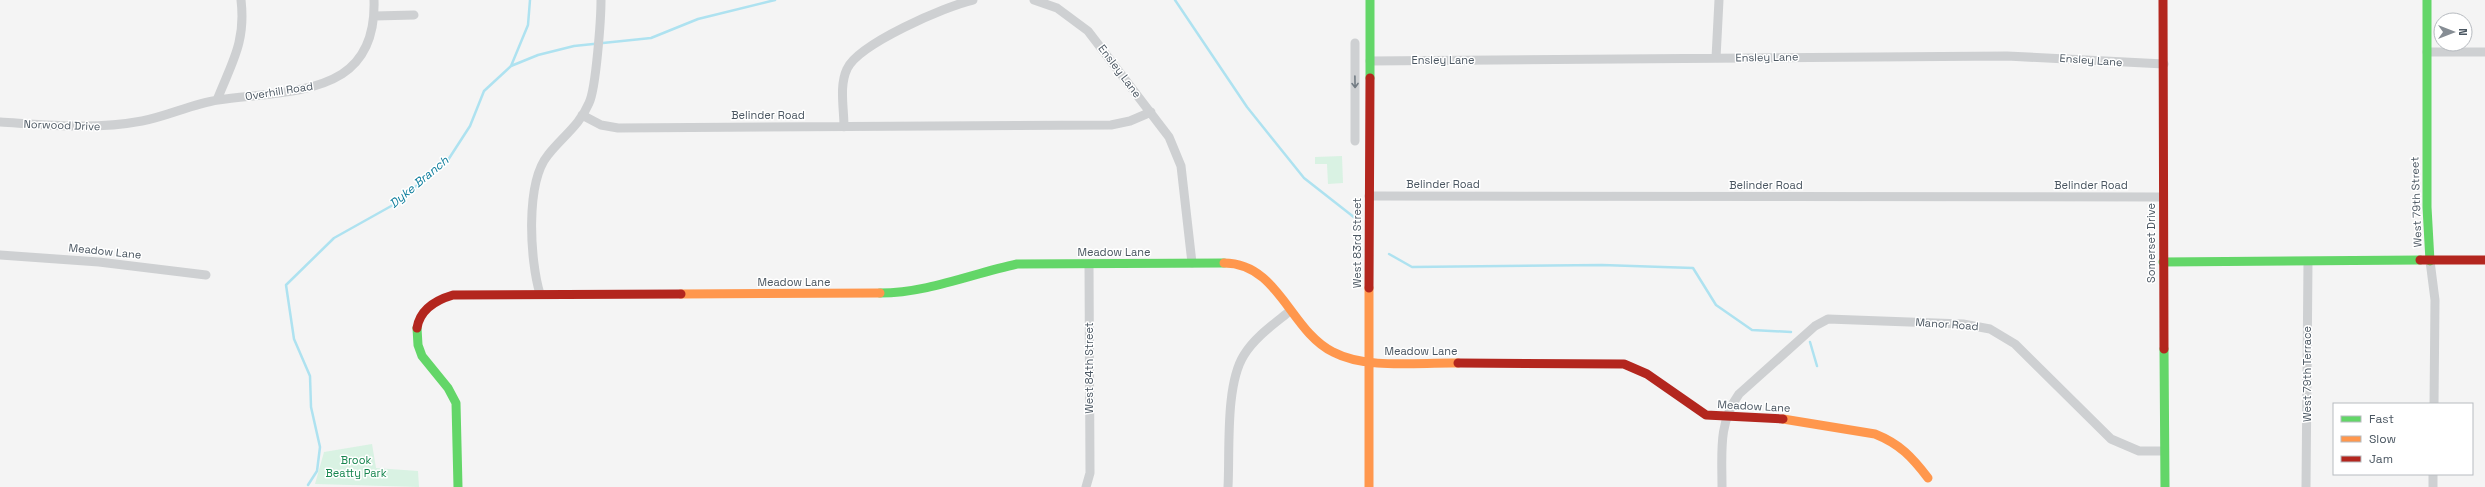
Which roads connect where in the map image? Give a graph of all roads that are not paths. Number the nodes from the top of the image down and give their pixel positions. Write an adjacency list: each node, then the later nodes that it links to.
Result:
1 (241, 0): 18 (street)
2 (374, 0): 11 (street, Overhill Road)
3 (601, 0): 20 (street)
4 (973, 0): 22 (street)
5 (1034, 0): 19 (street, Ensley Lane)
6 (1370, 0): 16 (street, West 83rd Street)
7 (1719, 0): 15 (street)
8 (2163, 0): 17 (street, Somerset Drive)
9 (2427, 0): 13 (street, West 79th Street)
10 (414, 15): 11 (street)
11 (375, 16): 18 (street, Overhill Road)
12 (1354, 43): 23 (street, one-way to 23)
13 (2427, 52): 14 (street); 28 (street, West 79th Street)
14 (2485, 52)
15 (1716, 58): 16 (street, Ensley Lane); 17 (street, Ensley Lane)
16 (1370, 61): 24 (street, West 83rd Street)
17 (2164, 64): 25 (street, Somerset Drive)
18 (217, 100): 21 (street, Norwood Drive)
19 (1151, 112): 22 (street, Belinder Road); 31 (street, Ensley Lane)
20 (582, 115): 22 (street, Belinder Road); 34 (street)
21 (0, 122)
22 (844, 127)
23 (1355, 141)
24 (1370, 196): 25 (street, Belinder Road); 36 (street, West 83rd Street)
25 (2164, 197): 29 (street, Somerset Drive)
26 (0, 256): 33 (street, Meadow Lane)
27 (2485, 260): 28 (street)
28 (2430, 261): 30 (street); 37 (street, West 79th Street)
29 (2163, 262): 30 (street); 39 (street, Somerset Drive)
30 (2308, 262): 50 (street, West 79th Terrace)
31 (1192, 263): 32 (street, Meadow Lane); 35 (street, Meadow Lane)
32 (1089, 264): 34 (street, Meadow Lane); 40 (street, West 84th Street)
33 (206, 275)
34 (540, 294): 43 (street, Meadow Lane)
35 (1290, 311): 36 (street, Meadow Lane); 46 (street)
36 (1369, 363): 38 (street, Meadow Lane); 47 (street, West 83rd Street)
37 (2434, 403)
38 (1726, 417): 39 (street, Manor Road); 42 (street, Meadow Lane); 48 (street)
39 (2164, 451): 49 (street, Somerset Drive)
40 (1090, 473): 44 (street, West 84th Street); 45 (street, West 84th Street)
41 (2433, 475): 51 (street)
42 (1928, 478)
43 (458, 487)
44 (1086, 487)
45 (1093, 487)
46 (1228, 487)
47 (1369, 487)
48 (1722, 487)
49 (2165, 487)
50 (2306, 487)
51 (2433, 487)

